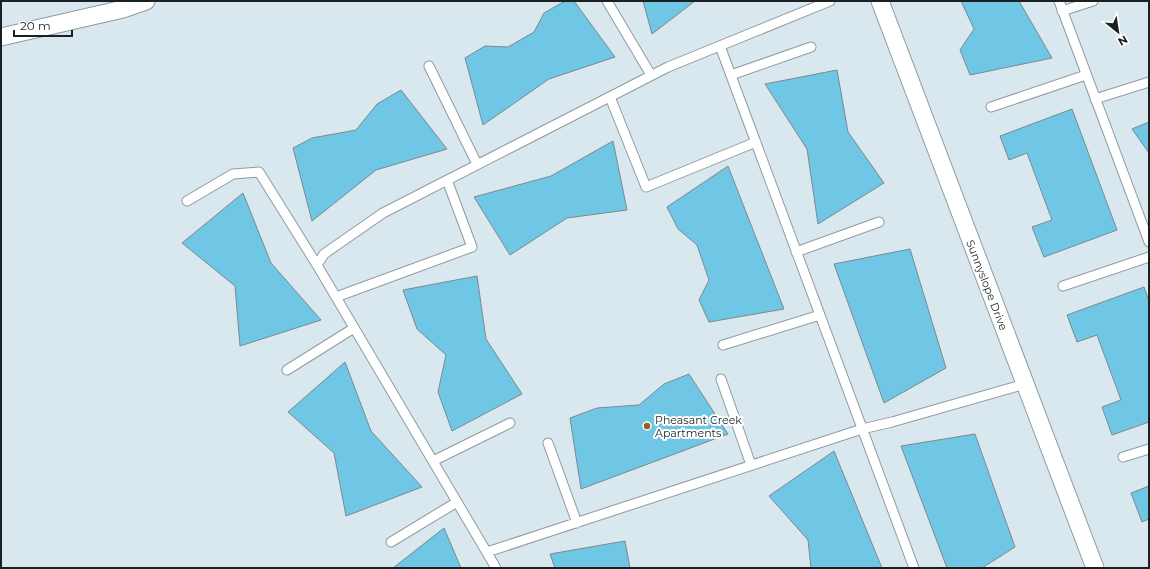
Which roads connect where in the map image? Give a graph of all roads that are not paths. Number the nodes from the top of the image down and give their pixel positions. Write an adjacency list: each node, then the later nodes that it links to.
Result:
1 (146, 1): 8 (street)
2 (607, 1): 14 (lane)
3 (829, 1): 9 (lane)
4 (880, 1): 35 (street, Sunnyslope Drive)
5 (1059, 1): 7 (lane)
6 (1093, 1): 7 (lane)
7 (1062, 11): 13 (lane)
8 (1, 38)
9 (720, 46): 12 (lane); 14 (lane)
10 (811, 47): 12 (lane)
11 (429, 66): 20 (lane)
12 (731, 75): 19 (lane)
13 (1086, 75): 17 (lane); 18 (lane)
14 (652, 76): 16 (lane)
15 (1149, 82): 17 (lane)
16 (610, 96): 19 (lane); 20 (lane)
17 (1095, 99): 24 (lane)
18 (991, 107)
19 (756, 142): 25 (lane)
20 (477, 164): 21 (lane)
21 (447, 180): 27 (lane); 29 (lane)
22 (188, 201): 27 (lane)
23 (879, 222): 25 (lane)
24 (1149, 242)
25 (796, 252): 30 (lane)
26 (1149, 257): 28 (lane)
27 (317, 265): 29 (lane)
28 (1063, 286)
29 (336, 296): 31 (lane)
30 (820, 315): 32 (lane); 37 (lane)
31 (354, 328): 33 (lane); 41 (lane)
32 (723, 345)
33 (287, 370)
34 (721, 379): 42 (lane)
35 (1025, 384): 37 (lane); 49 (street, Sunnyslope Drive)
36 (510, 423): 41 (lane)
37 (862, 429): 42 (lane); 48 (lane)
38 (548, 443): 44 (lane)
39 (1149, 449): 40 (lane)
40 (1123, 457)
41 (433, 461): 43 (lane)
42 (751, 465): 44 (lane)
43 (457, 502): 45 (lane); 46 (lane)
44 (577, 523): 46 (lane)
45 (391, 542)
46 (487, 552): 47 (lane)
47 (496, 568)
48 (914, 568)
49 (1095, 568)

